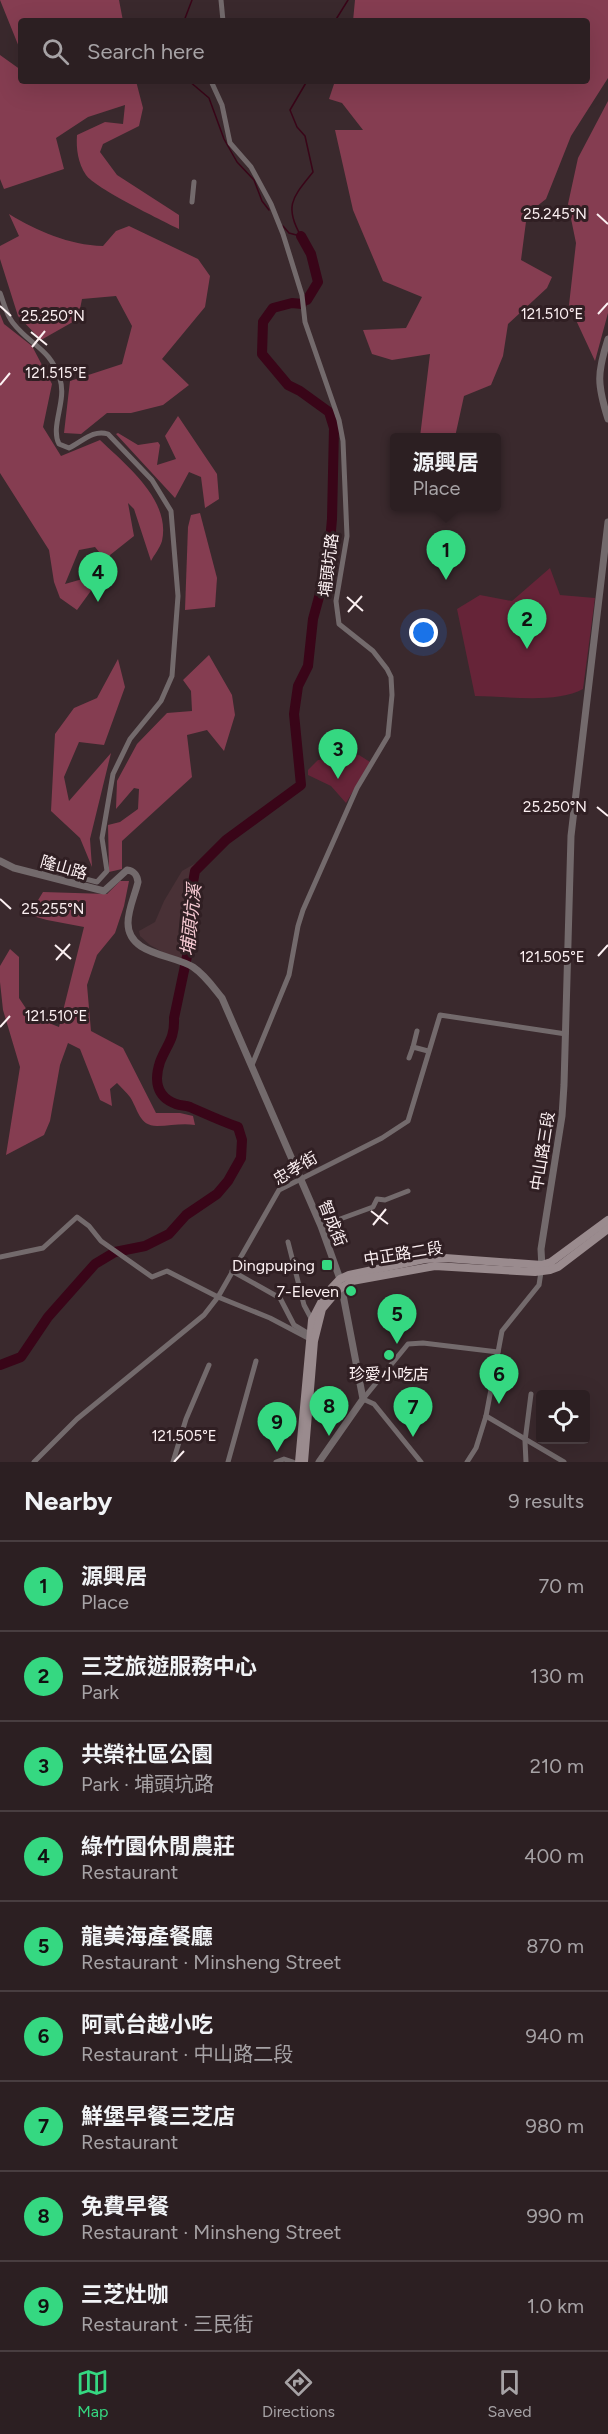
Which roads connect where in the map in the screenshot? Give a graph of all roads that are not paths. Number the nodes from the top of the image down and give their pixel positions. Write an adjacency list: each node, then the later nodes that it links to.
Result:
1 (221, 0): 2 (street)
2 (223, 18)
3 (212, 84): 17 (street, 埔頭坑路)
4 (194, 182): 5 (street)
5 (192, 202)
6 (0, 292): 11 (street)
7 (608, 339): 8 (street)
8 (608, 419)
9 (608, 522): 13 (street, 中山路三段)
10 (0, 861): 11 (street, 隆山路)
11 (41, 874): 17 (street, 隆山路)
12 (417, 1031): 14 (street)
13 (566, 1034): 15 (street, 忠孝街); 25 (street, 中山路三段)
14 (413, 1047): 15 (street); 16 (street)
15 (428, 1051): 18 (street, 忠孝街)
16 (409, 1058)
17 (252, 1065): 18 (street, 智成街)
18 (300, 1178): 21 (street, 智成街); 26 (street, 忠孝街)
19 (408, 1191): 21 (street)
20 (608, 1220): 25 (main road)
21 (321, 1226): 27 (street, 智成街)
22 (608, 1229): 25 (main road)
23 (288, 1242): 29 (street)
24 (0, 1257): 28 (street)
25 (542, 1268): 27 (main road, 中正路二段); 31 (street)
26 (232, 1271): 28 (street, 忠孝街); 30 (street)
27 (341, 1283): 29 (main road); 35 (street, 智成街)
28 (218, 1297): 30 (street); 38 (street, 忠孝街)
29 (314, 1321): 30 (main road); 44 (main road)
30 (309, 1336): 43 (main road)
31 (498, 1352): 35 (street); 36 (street)
32 (256, 1361): 40 (street)
33 (209, 1365): 39 (street)
34 (531, 1394): 37 (street)
35 (363, 1399): 45 (street); 46 (street)
36 (486, 1416): 37 (street); 47 (street)
37 (525, 1441): 48 (street); 49 (street)
38 (36, 1461)
39 (173, 1462)
40 (228, 1462)
41 (276, 1462): 42 (street)
42 (293, 1462)
43 (299, 1462)
44 (304, 1462)
45 (319, 1462)
46 (421, 1462)
47 (468, 1462)
48 (526, 1462)
49 (564, 1462)

